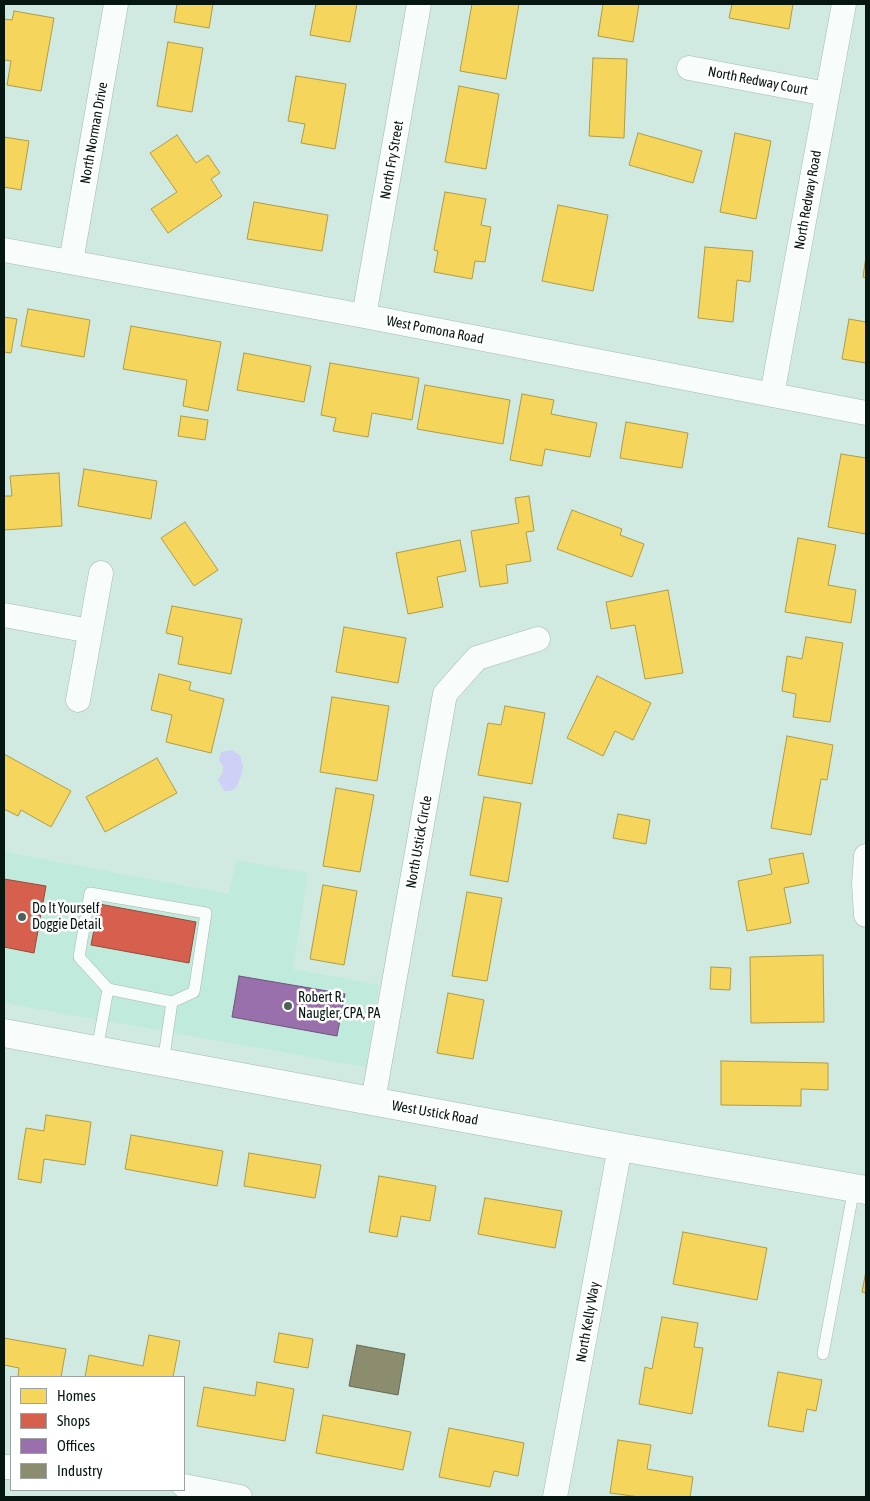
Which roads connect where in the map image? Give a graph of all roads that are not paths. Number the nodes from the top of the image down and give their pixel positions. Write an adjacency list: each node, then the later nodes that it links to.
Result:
1 (116, 4): 7 (street, North Norman Drive)
2 (419, 4): 8 (street, North Fry Street)
3 (844, 4): 5 (street, North Redway Road)
4 (689, 68): 5 (street, North Redway Court)
5 (827, 94): 9 (street, North Redway Road)
6 (4, 250): 7 (street, West Pomona Road)
7 (71, 262): 8 (street, West Pomona Road)
8 (364, 316): 9 (street, West Pomona Road)
9 (772, 396): 10 (street, West Pomona Road)
10 (866, 413)
11 (101, 573): 13 (street)
12 (4, 615): 13 (street)
13 (90, 632): 15 (street)
14 (538, 639): 23 (street, North Ustick Circle)
15 (78, 700)
16 (866, 856): 17 (street)
17 (866, 915)
18 (108, 990): 19 (lane); 19 (lane); 21 (lane)
19 (172, 1002): 22 (lane)
20 (4, 1033): 21 (main road, West Ustick Road)
21 (97, 1050): 22 (main road, West Ustick Road)
22 (163, 1063): 23 (main road, West Ustick Road)
23 (372, 1101): 24 (main road, West Ustick Road)
24 (620, 1147): 25 (main road, West Ustick Road); 29 (street, North Kelly Way)
25 (860, 1189): 26 (lane)
26 (823, 1354)
27 (185, 1486): 28 (street)
28 (240, 1497)
29 (555, 1497)

